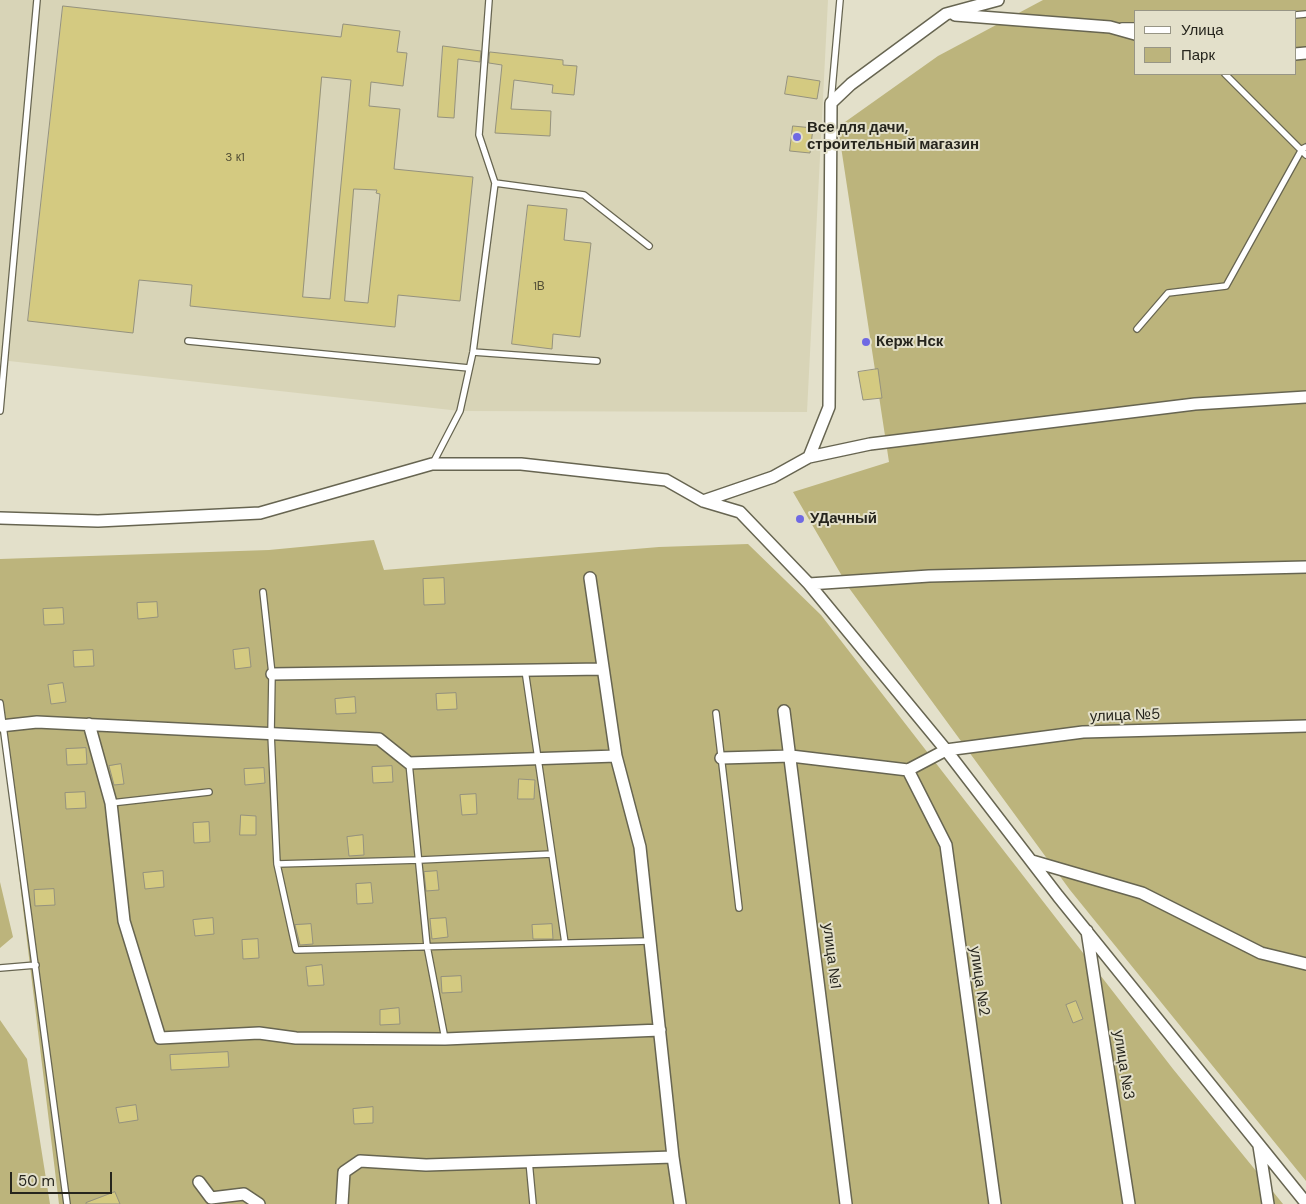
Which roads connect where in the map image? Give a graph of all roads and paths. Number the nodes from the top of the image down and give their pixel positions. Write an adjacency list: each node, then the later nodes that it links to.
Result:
1 (37, 0): 21 (lane)
2 (489, 0): 13 (lane)
3 (840, 0): 10 (lane)
4 (998, 0): 5 (street)
5 (946, 14): 7 (street); 10 (street)
6 (1134, 26): 7 (lane)
7 (1110, 27): 8 (street)
8 (1134, 34)
9 (1226, 75): 11 (lane)
10 (831, 103): 22 (street)
11 (1304, 148): 12 (lane); 15 (lane)
12 (1306, 155)
13 (495, 183): 14 (lane); 17 (lane)
14 (649, 246)
15 (1138, 329)
16 (188, 341): 19 (lane)
17 (473, 352): 18 (lane); 19 (lane)
18 (597, 361)
19 (469, 368): 23 (lane)
20 (1306, 397): 22 (street)
21 (0, 411)
22 (809, 456): 24 (street)
23 (432, 464): 24 (street); 25 (street)
24 (704, 501): 28 (street)
25 (0, 518)
26 (1306, 567): 28 (street)
27 (590, 578): 30 (street)
28 (809, 584): 40 (street)
29 (263, 592): 32 (lane)
30 (603, 669): 31 (street); 41 (street)
31 (524, 670): 32 (street); 44 (lane)
32 (272, 674): 39 (lane)
33 (0, 703): 37 (lane)
34 (784, 711): 42 (street, улица №1)
35 (716, 713): 43 (lane)
36 (89, 724): 37 (street); 39 (street); 48 (street)
37 (1, 726): 59 (lane)
38 (1306, 726): 40 (street, улица №5)
39 (271, 734): 45 (street); 52 (lane)
40 (946, 750): 46 (street); 51 (street)
41 (616, 756): 44 (street); 55 (street)
42 (791, 756): 43 (street); 46 (street); 73 (street, улица №1)
43 (721, 758): 53 (lane)
44 (538, 759): 45 (street); 49 (lane)
45 (409, 763): 50 (lane)
46 (908, 770): 74 (street, улица №2)
47 (209, 792): 48 (lane)
48 (111, 803): 62 (street)
49 (552, 854): 50 (lane); 56 (lane)
50 (420, 860): 52 (lane); 57 (lane)
51 (1032, 861): 54 (street); 58 (street)
52 (276, 864): 57 (lane)
53 (739, 908)
54 (1087, 932): 63 (street); 75 (street, улица №3)
55 (650, 941): 56 (lane); 61 (street)
56 (565, 943): 57 (lane)
57 (427, 946): 62 (lane)
58 (1306, 964)
59 (36, 965): 60 (lane); 68 (lane)
60 (0, 968)
61 (660, 1030): 62 (street); 64 (street)
62 (445, 1040)
63 (1259, 1145): 67 (street); 76 (street)
64 (673, 1157): 65 (street); 72 (street)
65 (529, 1160): 70 (street); 71 (lane)
66 (199, 1182): 69 (street)
67 (1306, 1203)
68 (67, 1204)
69 (259, 1204)
70 (342, 1204)
71 (533, 1204)
72 (680, 1204)
73 (846, 1204)
74 (995, 1204)
75 (1129, 1204)
76 (1268, 1204)

